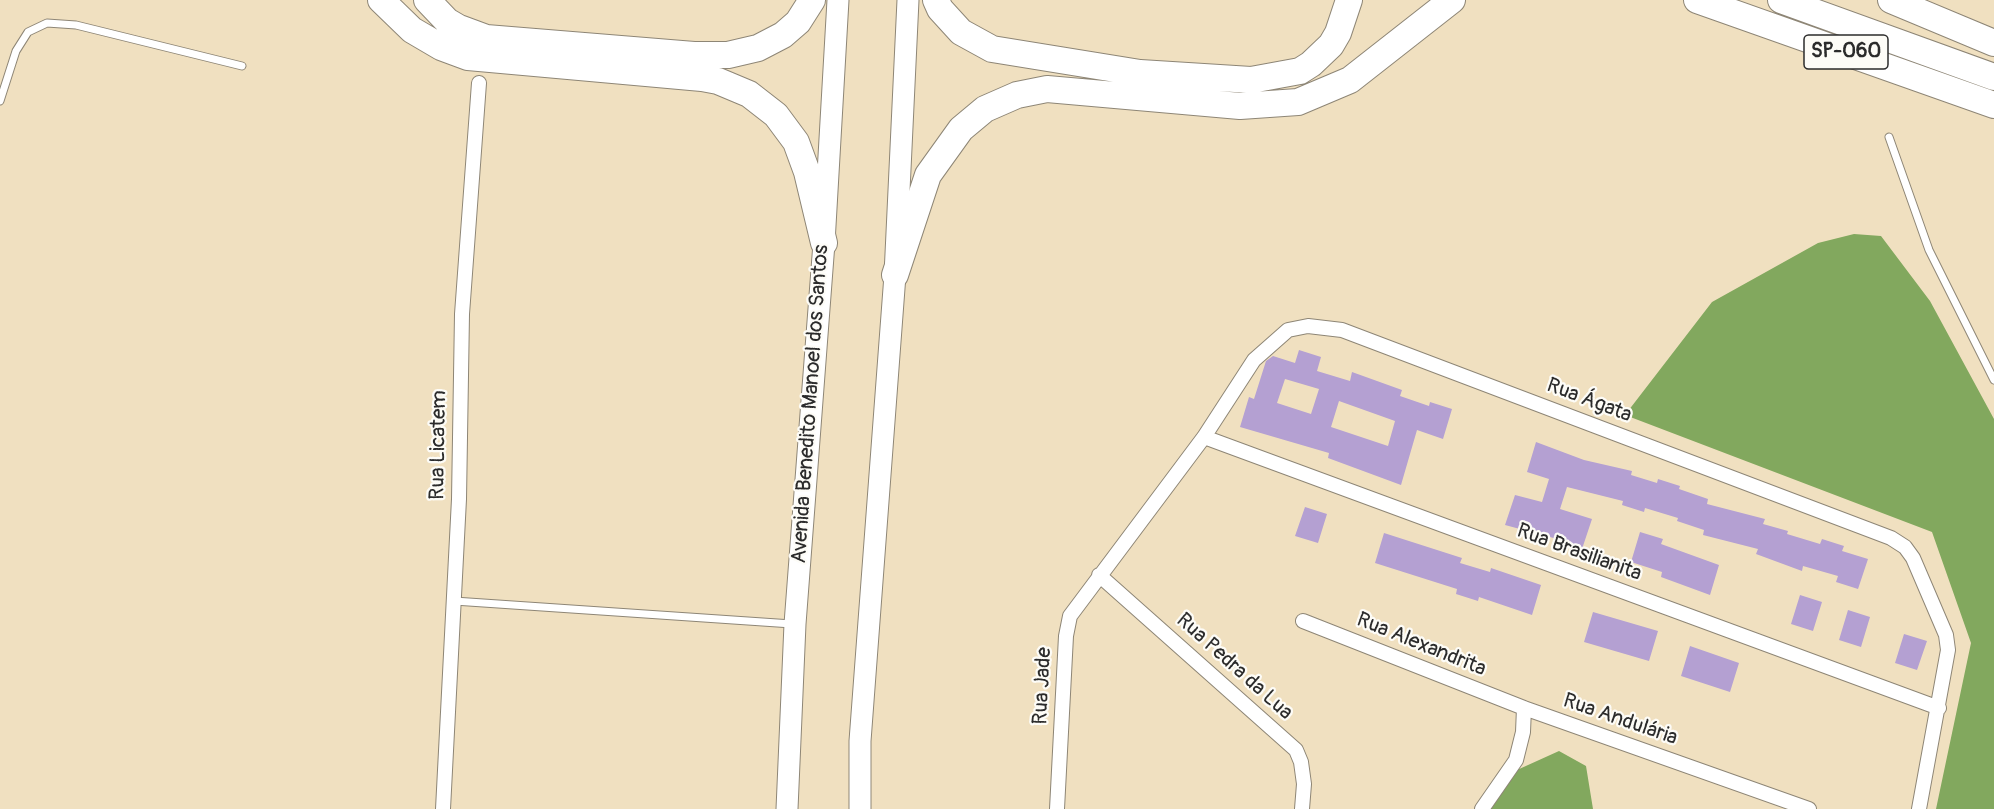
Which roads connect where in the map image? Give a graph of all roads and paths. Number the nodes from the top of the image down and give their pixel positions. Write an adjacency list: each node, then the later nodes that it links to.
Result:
1 (381, 0): 21 (highway)
2 (427, 0): 3 (highway)
3 (812, 0)
4 (838, 0): 21 (main road, Avenida Benedito Manoel dos Santos)
5 (908, 0): 22 (main road)
6 (936, 0): 7 (highway)
7 (1349, 0)
8 (1452, 0): 22 (highway)
9 (1678, 0): 13 (highway)
10 (1697, 0): 13 (highway, SP-060)
11 (1781, 0): 16 (highway, SP-060)
12 (1891, 0): 14 (highway)
13 (1737, 14): 19 (highway, SP-060)
14 (1994, 43)
15 (242, 66): 18 (lane)
16 (1994, 77)
17 (479, 83): 26 (street, Rua Licatem)
18 (0, 101)
19 (1994, 105)
20 (1889, 137): 23 (lane)
21 (824, 243): 28 (main road, Avenida Benedito Manoel dos Santos)
22 (895, 275): 33 (main road)
23 (1994, 380)
24 (1204, 438): 25 (street, Rua Ágata); 30 (street, Rua Brasilianita); 30 (street, Rua Ágata)
25 (1099, 574): 34 (street, Rua Jade); 35 (street, Rua Pedra da Lua)
26 (454, 601): 28 (lane); 31 (street, Rua Licatem)
27 (1303, 621): 29 (street, Rua Alexandrita)
28 (795, 624): 32 (main road, Avenida Benedito Manoel dos Santos)
29 (1524, 708): 36 (street); 37 (street, Rua Andulária)
30 (1938, 708): 38 (street, Rua Ágata)
31 (443, 809)
32 (787, 809)
33 (860, 809)
34 (1057, 809)
35 (1302, 809)
36 (1482, 809)
37 (1809, 809)
38 (1919, 809)

